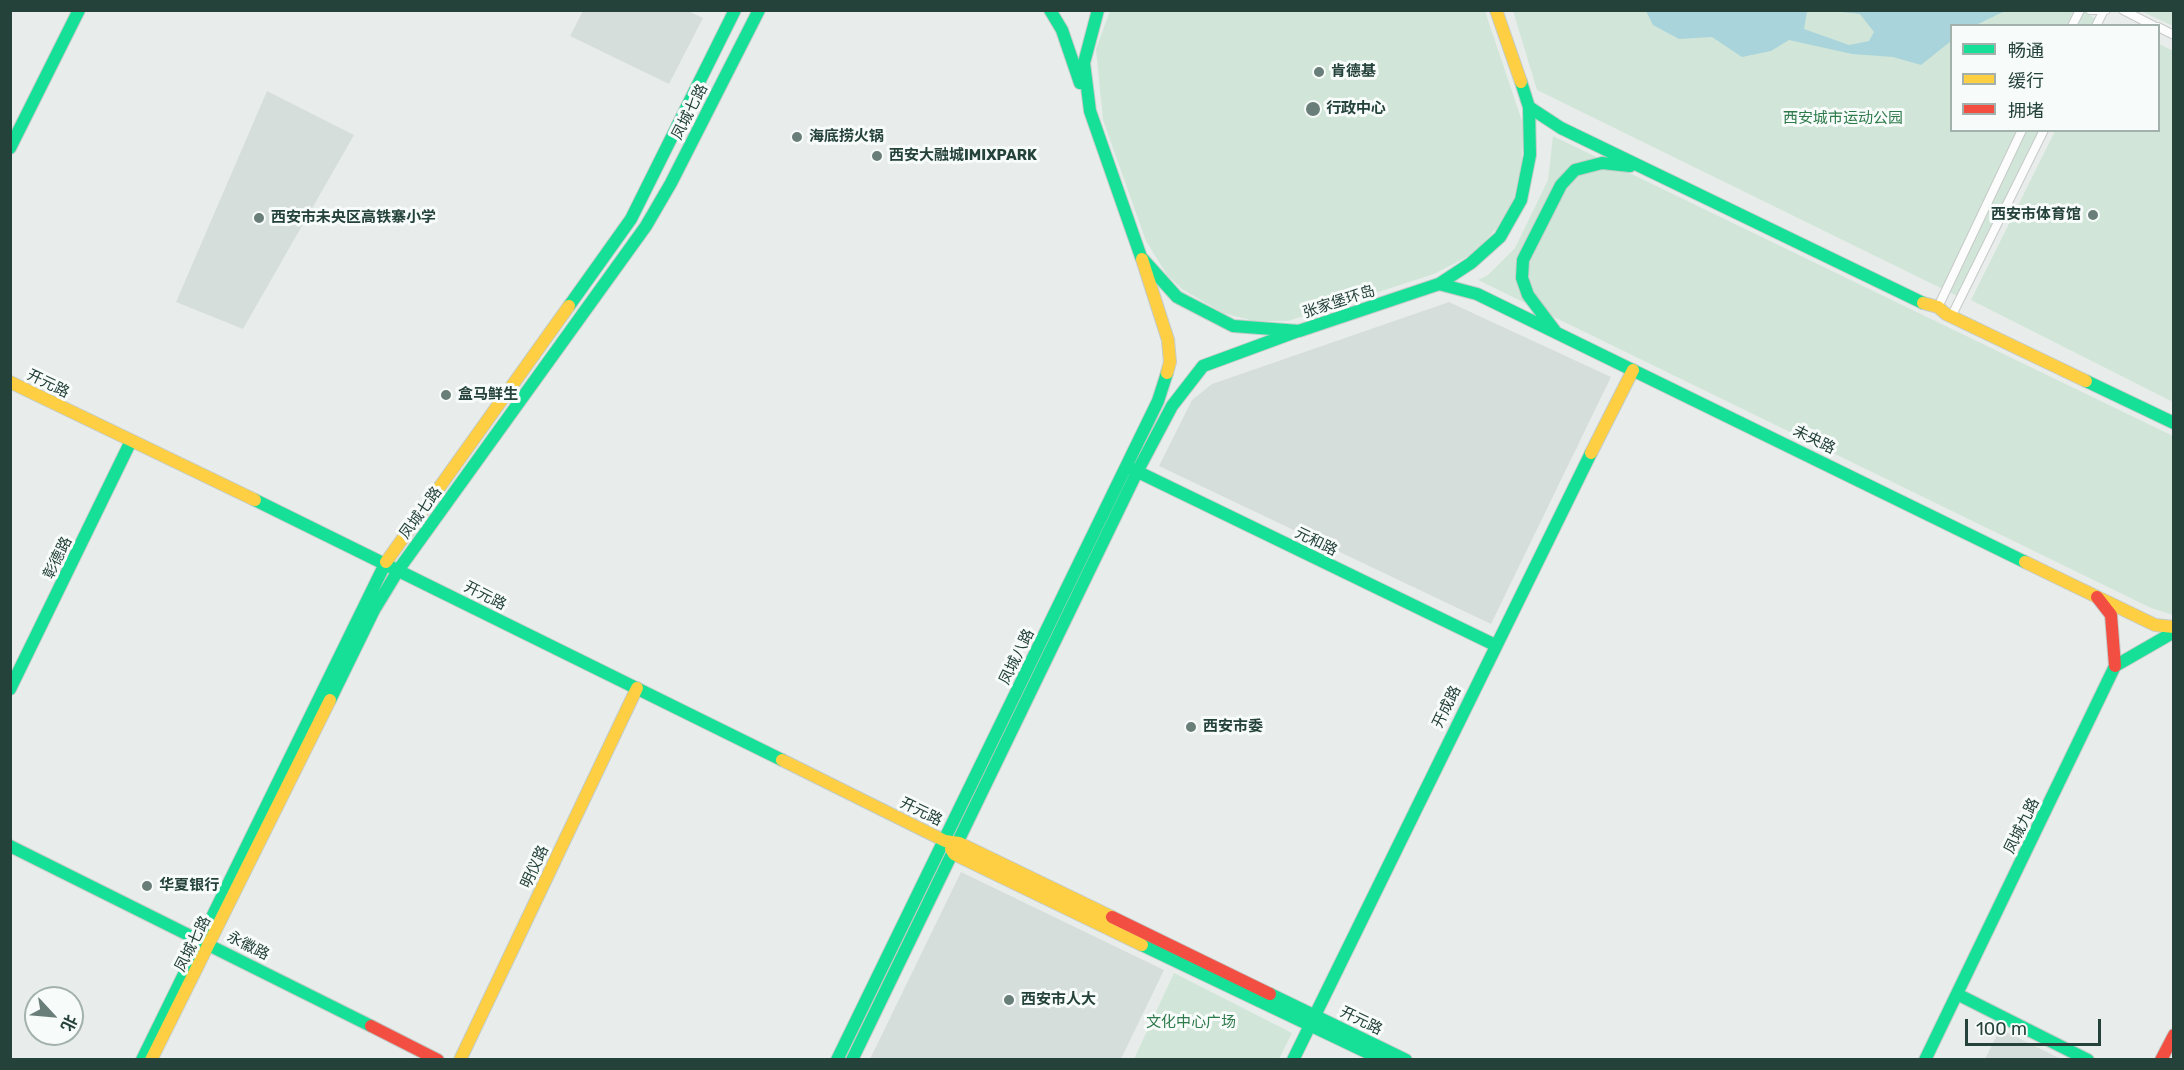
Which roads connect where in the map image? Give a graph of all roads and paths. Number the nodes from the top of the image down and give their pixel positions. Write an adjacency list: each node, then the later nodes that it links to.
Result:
1 (79, 10): 19 (street)
2 (735, 10): 32 (street, 凤城七路)
3 (759, 10): 33 (street, 凤城七路)
4 (1050, 10): 16 (street)
5 (1098, 10): 16 (street, 张家堡环岛)
6 (1496, 10): 15 (street, 张家堡环岛)
7 (2080, 10): 11 (street)
8 (2090, 10): 10 (street)
9 (2123, 10): 12 (street)
10 (2104, 11)
11 (2073, 24)
12 (2152, 24)
13 (2160, 28): 14 (street)
14 (2174, 34)
15 (1529, 107): 20 (street); 22 (street, 张家堡环岛)
16 (1090, 111): 21 (street, 张家堡环岛)
17 (2021, 132): 23 (street)
18 (2043, 132): 24 (street)
19 (10, 148)
20 (1644, 168): 23 (street); 26 (street)
21 (1141, 258): 25 (street, 张家堡环岛); 31 (street, 凤城八路)
22 (1438, 284): 25 (street, 张家堡环岛); 26 (street, 未央路)
23 (1938, 307): 24 (street)
24 (1951, 317): 29 (street)
25 (1299, 331): 31 (street, 凤城八路)
26 (1557, 333): 27 (street, 未央路)
27 (1633, 370): 34 (street, 未央路); 37 (street, 开成路)
28 (10, 382): 30 (street, 开元路)
29 (2174, 423)
30 (132, 441): 32 (street, 开元路); 40 (street, 彰德路)
31 (1132, 469): 37 (street, 元和路); 41 (street, 凤城八路); 43 (street, 凤城八路)
32 (386, 563): 33 (street, 开元路); 44 (street, 凤城七路)
33 (399, 569): 39 (street, 开元路); 44 (street, 凤城七路)
34 (2097, 596): 35 (street, 未央路); 38 (street)
35 (2174, 627)
36 (2174, 632): 38 (street)
37 (1494, 645): 46 (street, 开成路)
38 (2115, 666): 45 (street, 凤城九路)
39 (637, 688): 41 (street, 开元路); 51 (street, 明仪路)
40 (10, 689)
41 (945, 840): 43 (street, 开元路); 52 (street, 凤城八路)
42 (10, 846): 44 (street, 永徽路)
43 (956, 848): 46 (street, 开元路); 53 (street, 凤城八路)
44 (206, 942): 48 (street, 凤城七路); 49 (street, 凤城七路); 50 (street, 永徽路)
45 (1957, 994): 57 (street, 凤城九路); 58 (street)
46 (1312, 1020): 54 (street, 开成路); 55 (street, 开元路); 56 (street, 开元路)
47 (2174, 1035): 59 (street)
48 (142, 1059)
49 (151, 1059)
50 (438, 1059)
51 (460, 1059)
52 (837, 1059)
53 (852, 1059)
54 (1293, 1059)
55 (1383, 1059)
56 (1406, 1059)
57 (1925, 1059)
58 (2088, 1059)
59 (2161, 1059)

